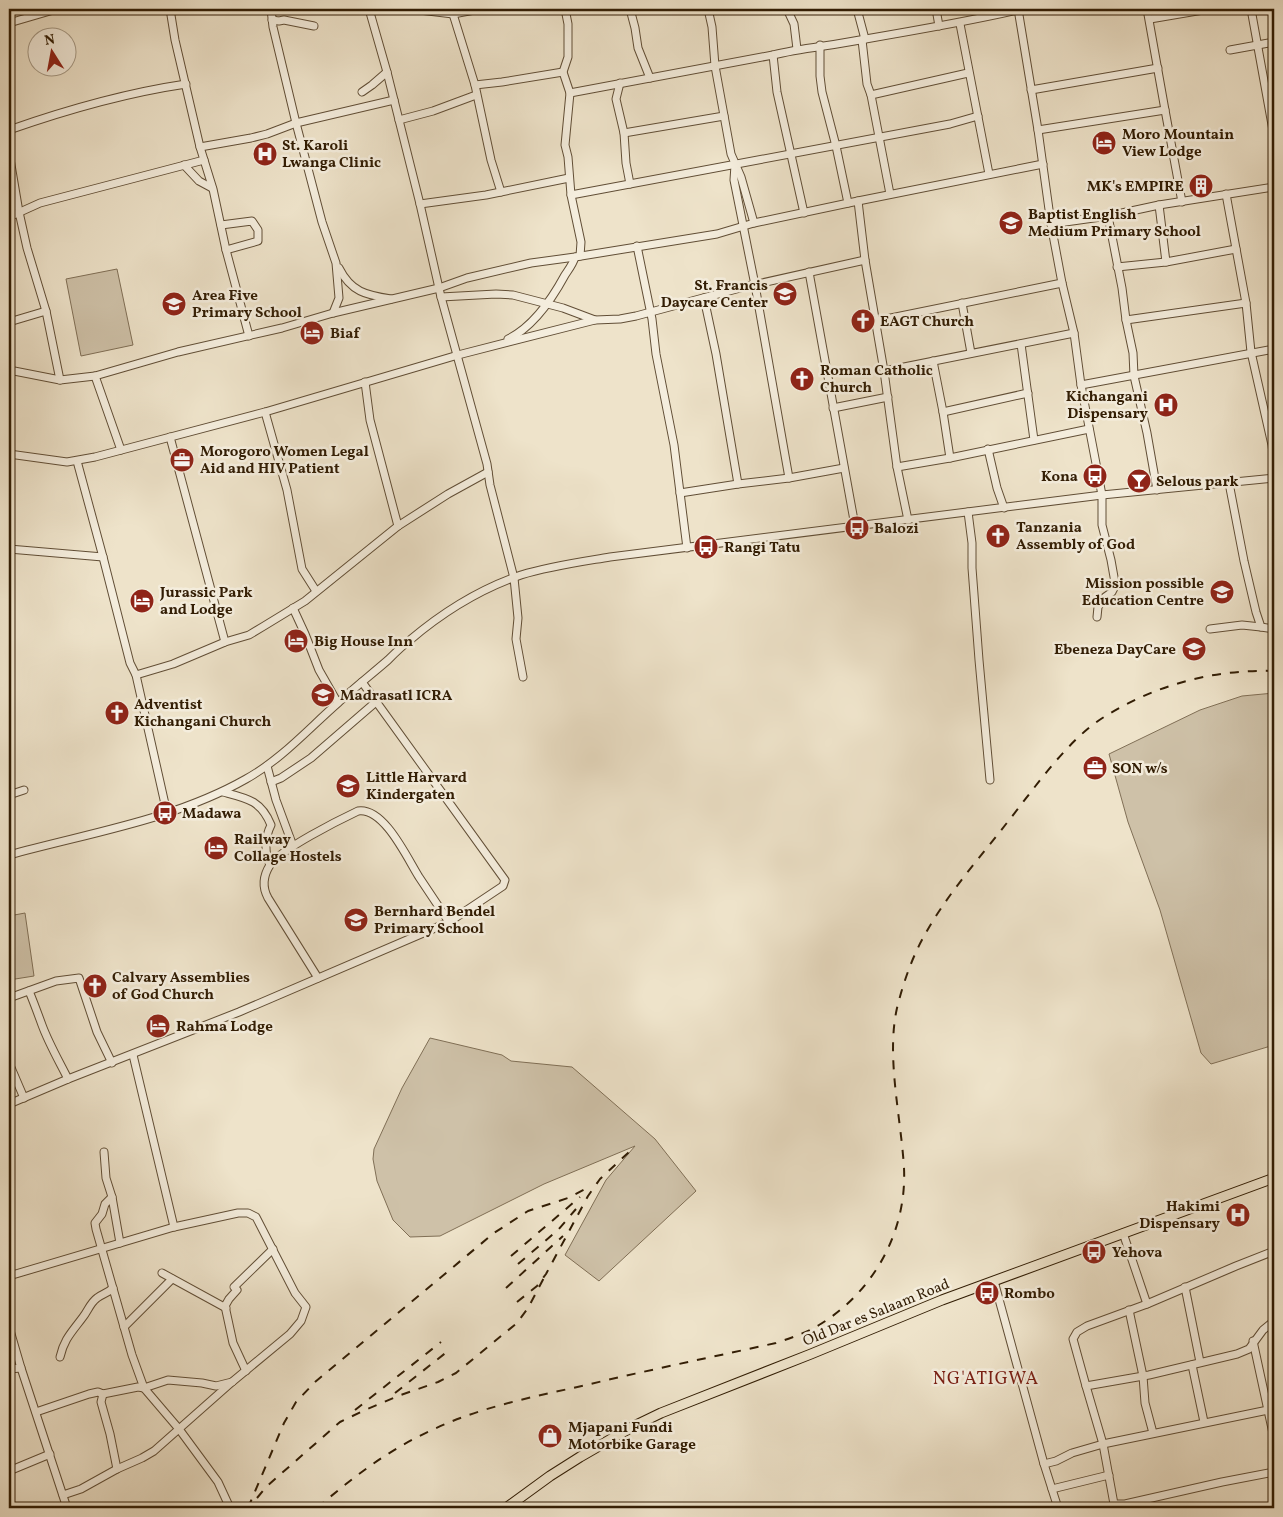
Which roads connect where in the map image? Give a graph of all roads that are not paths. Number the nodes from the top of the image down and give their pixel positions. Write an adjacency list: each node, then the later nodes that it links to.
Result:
1 (57, 9): 20 (street)
2 (170, 9): 38 (street)
3 (368, 9): 33 (street)
4 (410, 9): 17 (street)
5 (480, 9): 17 (street)
6 (565, 9): 34 (street)
7 (630, 9): 36 (street)
8 (708, 9): 31 (street)
9 (787, 9): 28 (street)
10 (857, 9): 24 (street)
11 (936, 9): 23 (street)
12 (1147, 9): 19 (street)
13 (1209, 9): 19 (street)
14 (1251, 9): 26 (street)
15 (271, 10): 18 (street)
16 (1018, 10): 21 (street); 40 (street)
17 (453, 14): 39 (street)
18 (272, 20): 22 (street); 50 (street)
19 (1150, 20): 32 (street)
20 (9, 24)
21 (960, 24): 23 (street); 35 (street)
22 (314, 26)
23 (939, 26): 24 (street)
24 (863, 40): 27 (street); 44 (street)
25 (1274, 42): 26 (street)
26 (1258, 44): 29 (street); 55 (street)
27 (820, 45): 28 (street); 57 (street)
28 (797, 49): 30 (street)
29 (1230, 50)
30 (772, 55): 31 (street); 60 (street)
31 (715, 66): 36 (street); 47 (street)
32 (1158, 68): 40 (street); 46 (street)
33 (387, 72): 41 (street); 45 (street)
34 (563, 72): 39 (street); 42 (street)
35 (968, 73): 44 (street); 48 (street)
36 (650, 78): 37 (street)
37 (620, 83): 42 (street); 53 (street)
38 (186, 84): 51 (street); 58 (street)
39 (475, 84): 43 (street)
40 (1031, 90): 52 (street)
41 (362, 92)
42 (570, 93): 66 (street)
43 (476, 95): 49 (street); 70 (street)
44 (872, 96): 56 (street)
45 (394, 100): 49 (street); 50 (street)
46 (1165, 110): 52 (street); 75 (street)
47 (724, 116): 53 (street); 64 (street)
48 (978, 116): 56 (street); 65 (street)
49 (399, 120): 77 (street)
50 (296, 123): 58 (street); 93 (street)
51 (9, 130): 54 (street)
52 (1038, 130): 62 (street)
53 (624, 133): 67 (street)
54 (9, 135)
55 (1274, 136)
56 (879, 137): 57 (street); 71 (street)
57 (836, 146): 60 (street); 76 (street)
58 (200, 147): 61 (street)
59 (9, 153): 79 (street)
60 (791, 154): 64 (street); 80 (street)
61 (204, 160): 63 (street); 69 (street)
62 (1042, 164): 65 (street); 84 (street)
63 (184, 165): 69 (street); 79 (street)
64 (735, 165): 67 (street); 83 (street); 86 (street)
65 (989, 174): 71 (street)
66 (569, 178): 70 (street); 73 (street)
67 (630, 184): 73 (street)
68 (1274, 187): 72 (street)
69 (212, 188): 85 (street)
70 (501, 192): 77 (street)
71 (890, 194): 74 (street)
72 (1226, 194): 75 (street); 88 (street)
73 (572, 195): 90 (street)
74 (858, 200): 76 (street); 91 (street)
75 (1182, 202): 78 (street)
76 (848, 203): 80 (street)
77 (420, 204): 98 (street)
78 (1159, 205): 81 (street); 92 (street)
79 (19, 212): 82 (street); 105 (street)
80 (804, 213): 83 (street)
81 (1108, 216): 84 (street); 94 (street)
82 (9, 217)
83 (754, 223): 86 (street)
84 (1051, 224): 96 (street)
85 (221, 225): 89 (street); 89 (street)
86 (744, 226): 87 (street); 97 (street)
87 (637, 246): 90 (street); 106 (street)
88 (1236, 249): 92 (street); 103 (street)
89 (226, 250): 113 (street)
90 (578, 257): 98 (street); 104 (street)
91 (865, 260): 95 (street); 110 (street)
92 (1166, 262): 94 (street)
93 (336, 263): 101 (street); 107 (street)
94 (1117, 267): 109 (street)
95 (809, 272): 97 (street); 130 (street)
96 (1062, 284): 102 (street); 112 (street)
97 (755, 285): 100 (street); 144 (street)
98 (439, 288): 99 (street); 101 (street)
99 (441, 297): 104 (street); 119 (street)
100 (704, 298): 106 (street); 147 (street)
101 (395, 300): 107 (street)
102 (962, 303): 110 (street); 118 (street)
103 (1246, 303): 109 (street); 117 (street)
104 (546, 304): 108 (street); 115 (street)
105 (46, 311): 111 (street); 125 (street)
106 (651, 312): 108 (street); 149 (street)
107 (334, 314): 113 (street)
108 (595, 320): 115 (street)
109 (1126, 320): 124 (street)
110 (876, 321): 122 (street)
111 (9, 322)
112 (1074, 333): 114 (street); 127 (street)
113 (249, 336): 123 (street)
114 (1021, 344): 118 (street); 128 (street)
115 (496, 345): 119 (street)
116 (1274, 348): 117 (street)
117 (1252, 352): 124 (street); 145 (street)
118 (971, 354): 120 (street)
119 (458, 355): 126 (street); 143 (street)
120 (933, 361): 122 (street); 132 (street)
121 (9, 370): 125 (street)
122 (884, 371): 129 (street)
123 (96, 376): 125 (street); 137 (street)
124 (1134, 376): 127 (street); 148 (street)
125 (60, 380)
126 (365, 382): 131 (street); 154 (street)
127 (1080, 385): 133 (street)
128 (1028, 392): 132 (street); 135 (street)
129 (888, 397): 130 (street); 141 (street)
130 (833, 408): 142 (street)
131 (265, 412): 134 (street); 160 (street)
132 (943, 412): 139 (street)
133 (1089, 429): 135 (street); 150 (street)
134 (170, 437): 137 (street); 168 (street)
135 (1034, 440): 136 (street)
136 (988, 449): 139 (street); 151 (street)
137 (121, 450): 140 (street)
138 (9, 454): 140 (street)
139 (950, 458): 141 (street)
140 (77, 461): 158 (street)
141 (897, 467): 153 (street)
142 (844, 468): 144 (street); 155 (street)
143 (488, 472): 154 (street); 159 (street)
144 (789, 478): 147 (street)
145 (1273, 478): 146 (street)
146 (1229, 483): 148 (street); 162 (street)
147 (738, 484): 149 (street)
148 (1157, 490): 150 (street)
149 (680, 494): 156 (street)
150 (1102, 495): 151 (street); 163 (street)
151 (1004, 508): 152 (street)
152 (968, 512): 153 (street); 175 (street)
153 (908, 520): 155 (street)
154 (398, 526): 160 (street)
155 (855, 526): 156 (street)
156 (687, 548): 159 (street)
157 (9, 549): 158 (street)
158 (103, 557): 169 (street)
159 (514, 578): 170 (street); 171 (street)
160 (316, 591): 161 (street)
161 (293, 608): 168 (street); 173 (street)
162 (1256, 612): 164 (street); 165 (street)
163 (1097, 617)
164 (1242, 625): 165 (street); 166 (street)
165 (1261, 627): 167 (street)
166 (1210, 629)
167 (1274, 629)
168 (225, 642): 169 (street)
169 (136, 675): 181 (street)
170 (523, 676)
171 (362, 682): 172 (street); 173 (street)
172 (377, 701): 176 (street); 186 (street)
173 (338, 702): 174 (street)
174 (267, 766): 176 (street); 178 (street)
175 (990, 780)
176 (271, 782): 180 (street)
177 (24, 790): 179 (street)
178 (223, 792): 181 (street); 182 (street)
179 (9, 794)
180 (278, 805): 182 (street); 183 (street)
181 (167, 813): 184 (street)
182 (269, 820): 185 (street)
183 (293, 846): 185 (street); 186 (street)
184 (9, 855)
185 (270, 865): 187 (street)
186 (449, 922): 187 (street)
187 (318, 978): 190 (street)
188 (29, 992): 189 (street); 192 (street); 193 (street)
189 (9, 998)
190 (133, 1055): 192 (street); 199 (street)
191 (9, 1063): 194 (street)
192 (112, 1063): 193 (street)
193 (68, 1079): 194 (street)
194 (24, 1098): 195 (street)
195 (9, 1104)
196 (104, 1152): 198 (street)
197 (1274, 1178): 200 (main road, Old Dar es Salaam Road)
198 (112, 1197): 201 (street); 202 (street)
199 (174, 1227): 201 (street); 203 (street)
200 (1123, 1233): 208 (main road, Old Dar es Salaam Road); 211 (street)
201 (120, 1243): 202 (street)
202 (101, 1248): 206 (street); 209 (street)
203 (273, 1249): 212 (street); 223 (street)
204 (1274, 1251): 210 (street)
205 (162, 1272): 207 (street)
206 (9, 1276)
207 (172, 1279): 212 (street); 216 (street)
208 (994, 1281): 237 (street); 246 (main road, Old Dar es Salaam Road)
209 (113, 1288): 216 (street); 218 (street)
210 (1185, 1288): 211 (street); 219 (street)
211 (1146, 1304): 213 (street)
212 (226, 1308): 223 (street)
213 (1129, 1310): 224 (street); 226 (street)
214 (1274, 1321): 217 (street)
215 (9, 1327): 221 (street)
216 (124, 1327): 227 (street)
217 (1254, 1341): 219 (street); 229 (street)
218 (60, 1357)
219 (1200, 1362): 220 (street)
220 (1192, 1365): 224 (street); 231 (street)
221 (21, 1368): 222 (street); 230 (street)
222 (9, 1369)
223 (246, 1371): 225 (street)
224 (1143, 1376): 226 (street); 233 (street)
225 (232, 1382): 227 (street); 232 (street)
226 (1086, 1386): 235 (street)
227 (144, 1388): 228 (street); 232 (street)
228 (103, 1394): 230 (street); 238 (street)
229 (1268, 1410): 231 (street); 234 (street)
230 (36, 1412): 236 (street)
231 (1204, 1422): 233 (street)
232 (179, 1429): 238 (street); 245 (street)
233 (1154, 1433): 235 (street)
234 (1274, 1438)
235 (1103, 1444): 237 (street); 241 (street)
236 (50, 1454): 239 (street); 243 (street)
237 (1044, 1464): 242 (street)
238 (117, 1469): 243 (street)
239 (9, 1471)
240 (1274, 1472): 241 (street)
241 (1109, 1475): 242 (street)
242 (1052, 1489): 247 (street)
243 (63, 1495): 244 (street)
244 (67, 1508)
245 (230, 1508)
246 (506, 1508)
247 (1058, 1508)

